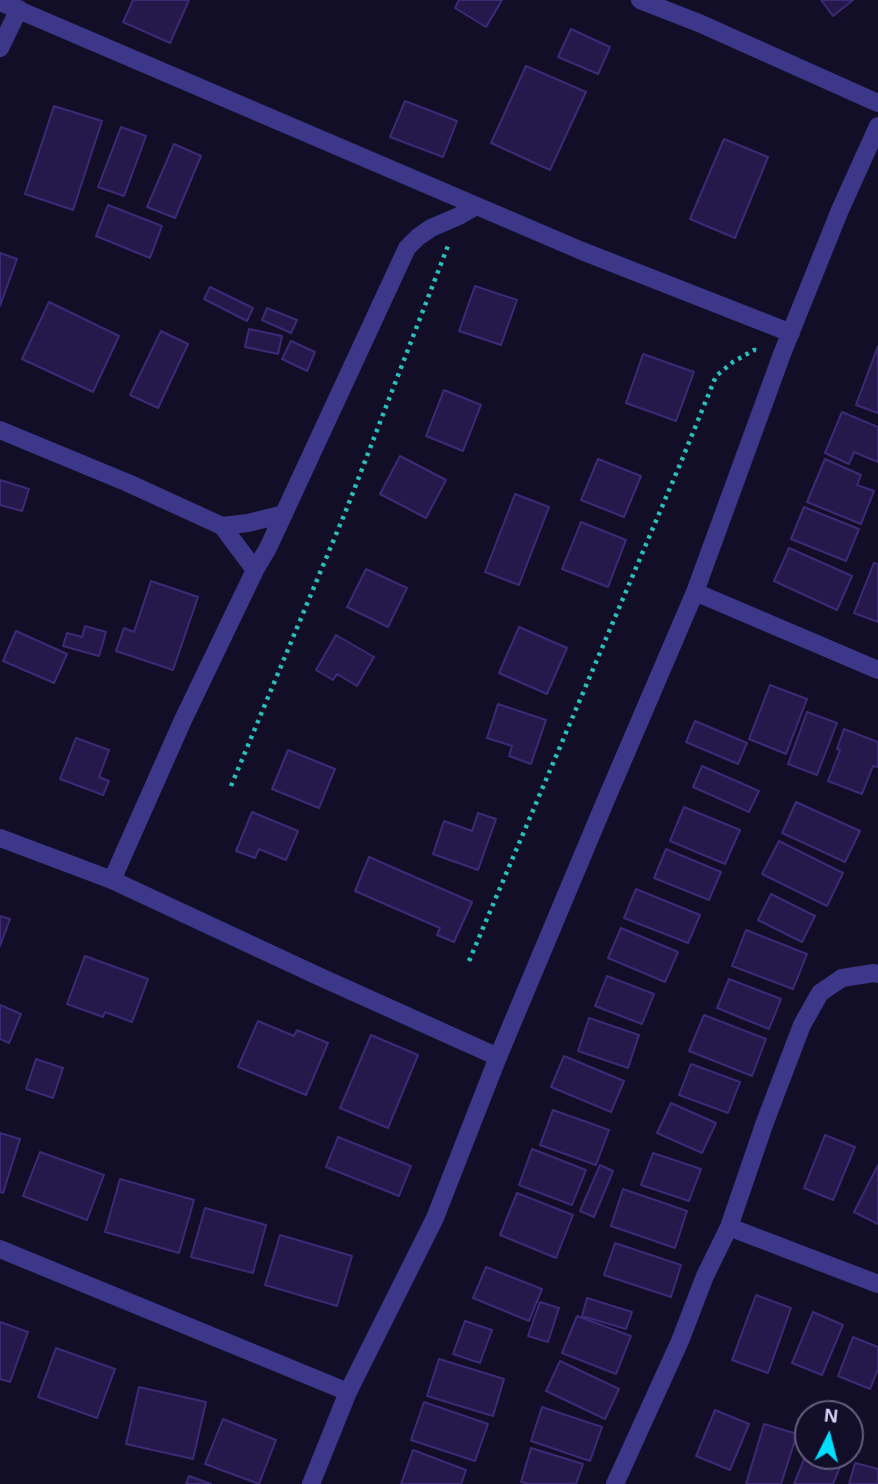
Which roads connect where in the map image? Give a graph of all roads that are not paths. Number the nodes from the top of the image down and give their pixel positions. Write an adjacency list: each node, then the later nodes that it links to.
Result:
1 (640, 0): 5 (street)
2 (0, 2): 3 (street)
3 (19, 9): 4 (street); 7 (street)
4 (0, 48)
5 (878, 103)
6 (878, 126): 8 (street)
7 (476, 206): 8 (street); 10 (street)
8 (792, 333): 13 (street)
9 (0, 430): 11 (street)
10 (284, 514): 11 (street); 12 (street)
11 (222, 526): 12 (street)
12 (255, 570): 16 (street)
13 (695, 592): 14 (street); 18 (street)
14 (878, 670)
15 (0, 838): 16 (street)
16 (112, 880): 18 (street)
17 (878, 974): 19 (street)
18 (498, 1057): 22 (street)
19 (729, 1227): 21 (street); 24 (street)
20 (0, 1249): 22 (street)
21 (878, 1284)
22 (348, 1392): 23 (street)
23 (311, 1484)
24 (615, 1484)

